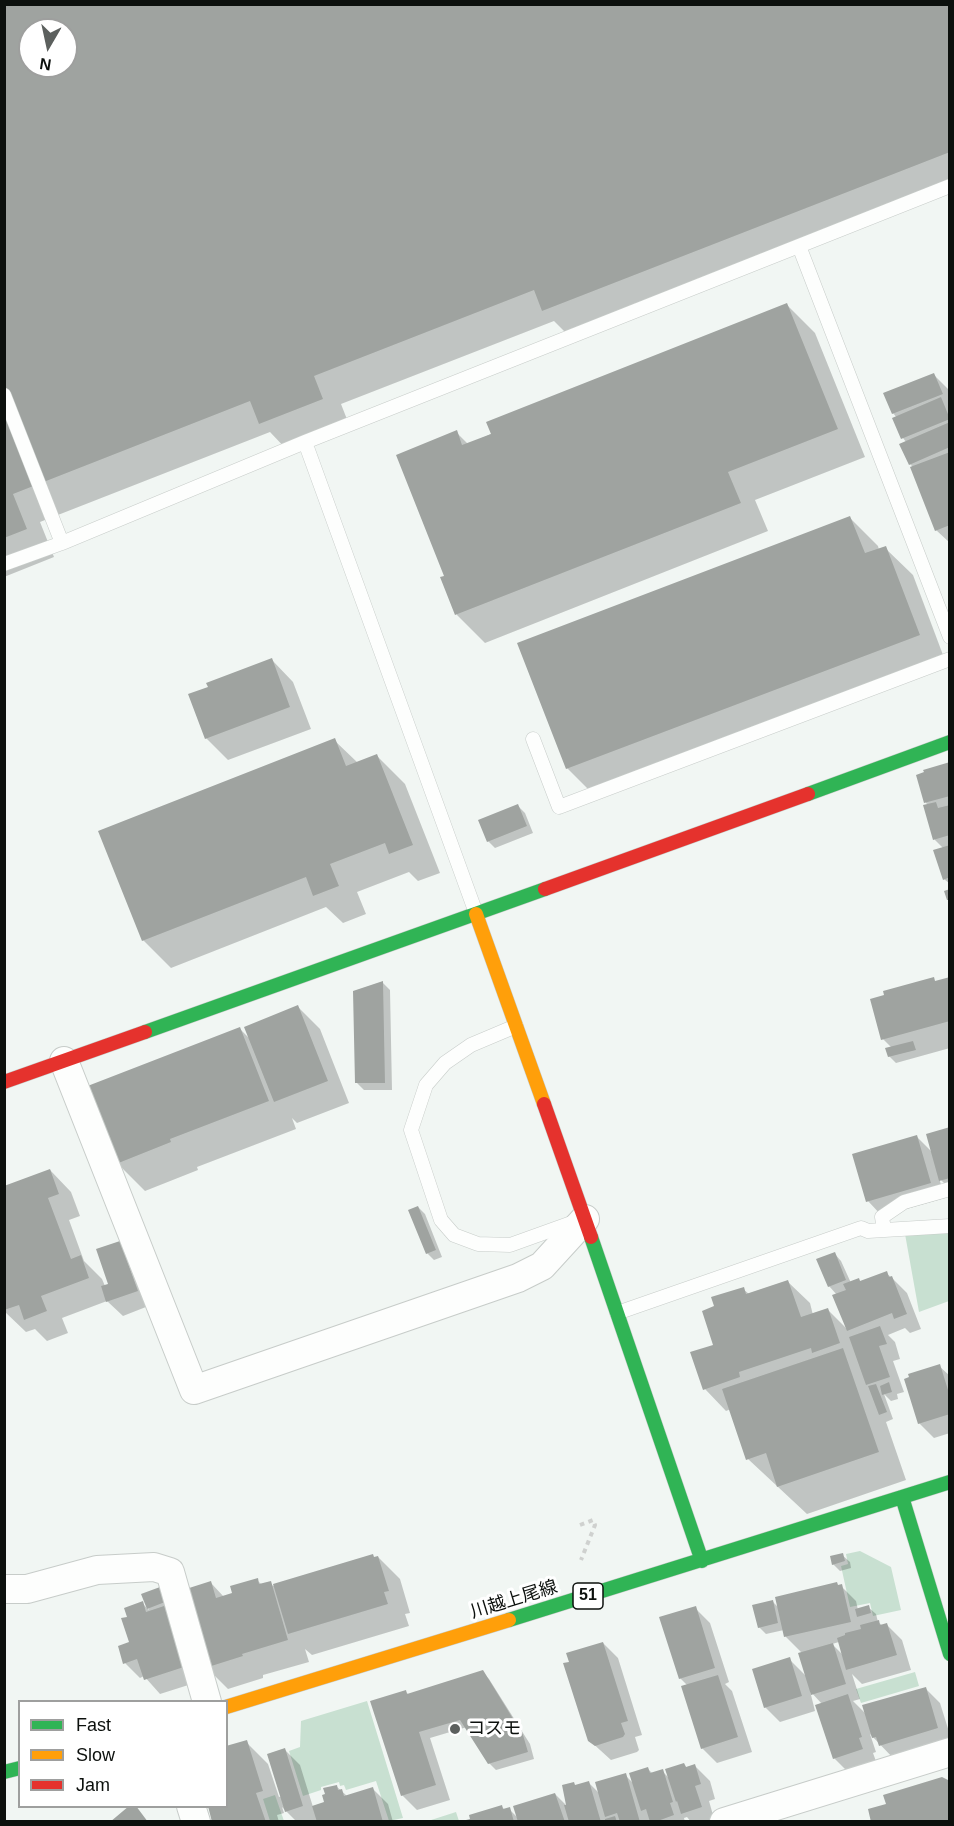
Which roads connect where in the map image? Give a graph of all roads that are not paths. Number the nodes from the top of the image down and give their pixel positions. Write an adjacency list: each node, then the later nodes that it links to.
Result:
1 (950, 186): 2 (lane)
2 (799, 246): 4 (lane); 7 (lane)
3 (4, 395): 5 (lane)
4 (305, 442): 5 (lane); 12 (lane)
5 (62, 543): 6 (lane)
6 (4, 564)
7 (944, 606): 8 (lane)
8 (950, 638)
9 (950, 659): 10 (lane)
10 (533, 739)
11 (950, 742): 12 (street)
12 (476, 914): 13 (street); 14 (street)
13 (516, 1026): 17 (street); 17 (lane)
14 (64, 1061): 15 (street); 17 (street)
15 (4, 1083)
16 (950, 1189): 19 (lane)
17 (585, 1219): 20 (street)
18 (950, 1226): 19 (lane)
19 (884, 1230): 20 (lane)
20 (617, 1313): 23 (street)
21 (950, 1482): 22 (street, 川越上尾線 / 51)
22 (902, 1497): 23 (street, 川越上尾線 / 51); 25 (street)
23 (702, 1561): 27 (street, 川越上尾線 / 51)
24 (4, 1590): 26 (street)
25 (950, 1654)
26 (207, 1700)
27 (228, 1706)
28 (950, 1752): 29 (street)
29 (724, 1821)

